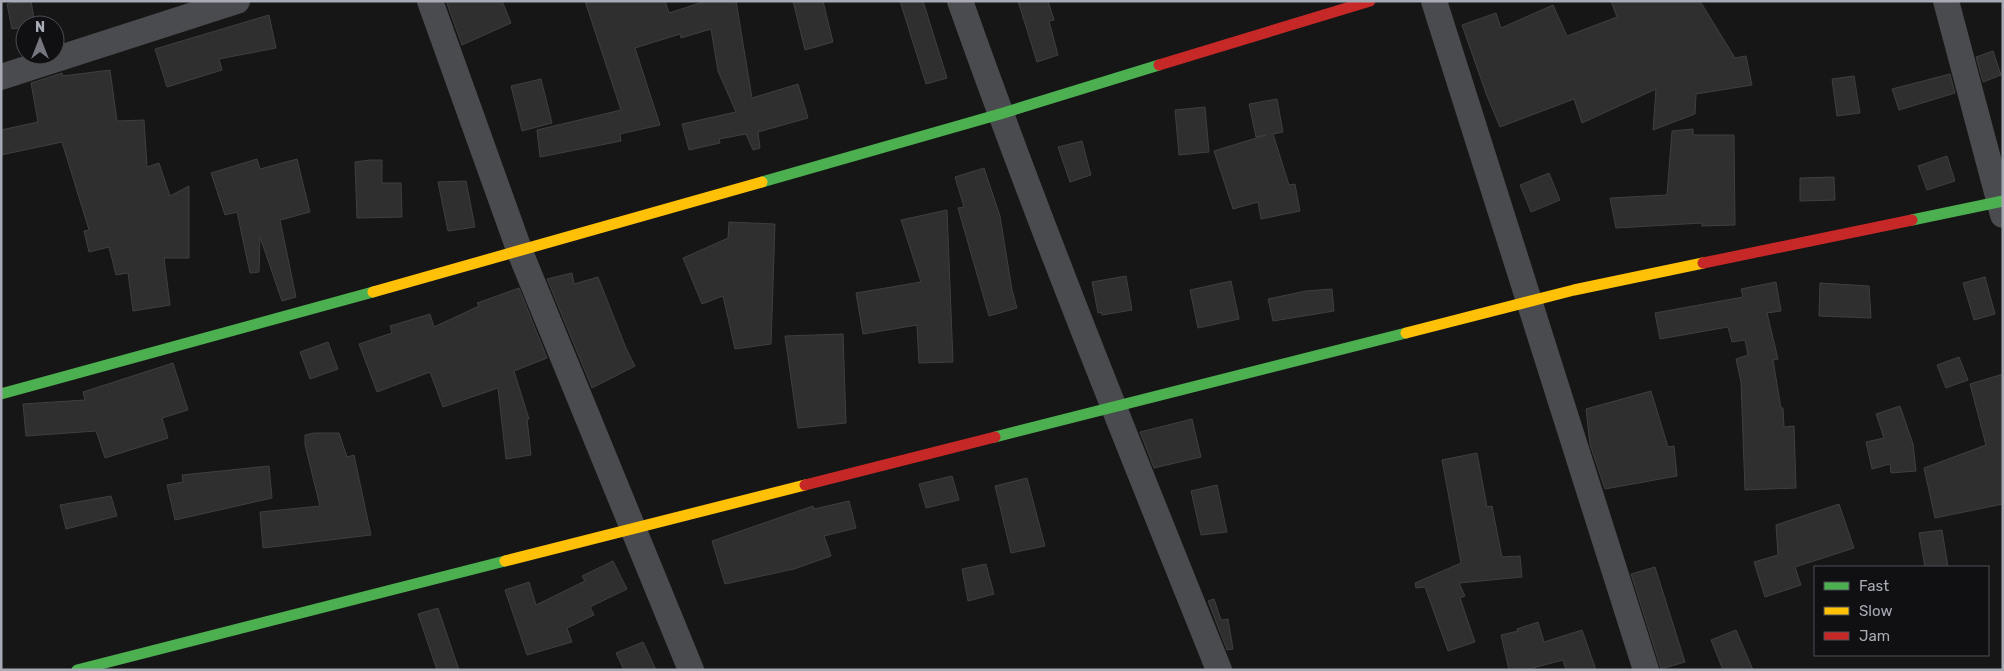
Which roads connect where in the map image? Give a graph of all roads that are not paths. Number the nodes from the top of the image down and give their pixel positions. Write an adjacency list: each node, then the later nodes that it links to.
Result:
1 (237, 1): 7 (street)
2 (430, 1): 10 (street)
3 (960, 1): 8 (street)
4 (1370, 1): 8 (street)
5 (1434, 1): 11 (street)
6 (1946, 1): 9 (street)
7 (1, 77)
8 (1000, 114): 10 (street); 13 (street)
9 (2002, 206): 11 (street)
10 (520, 252): 12 (street); 14 (street)
11 (1530, 301): 13 (street); 18 (street)
12 (1, 394)
13 (1113, 407): 14 (street); 17 (street)
14 (633, 529): 15 (street); 16 (street)
15 (77, 670)
16 (691, 670)
17 (1219, 670)
18 (1646, 670)

